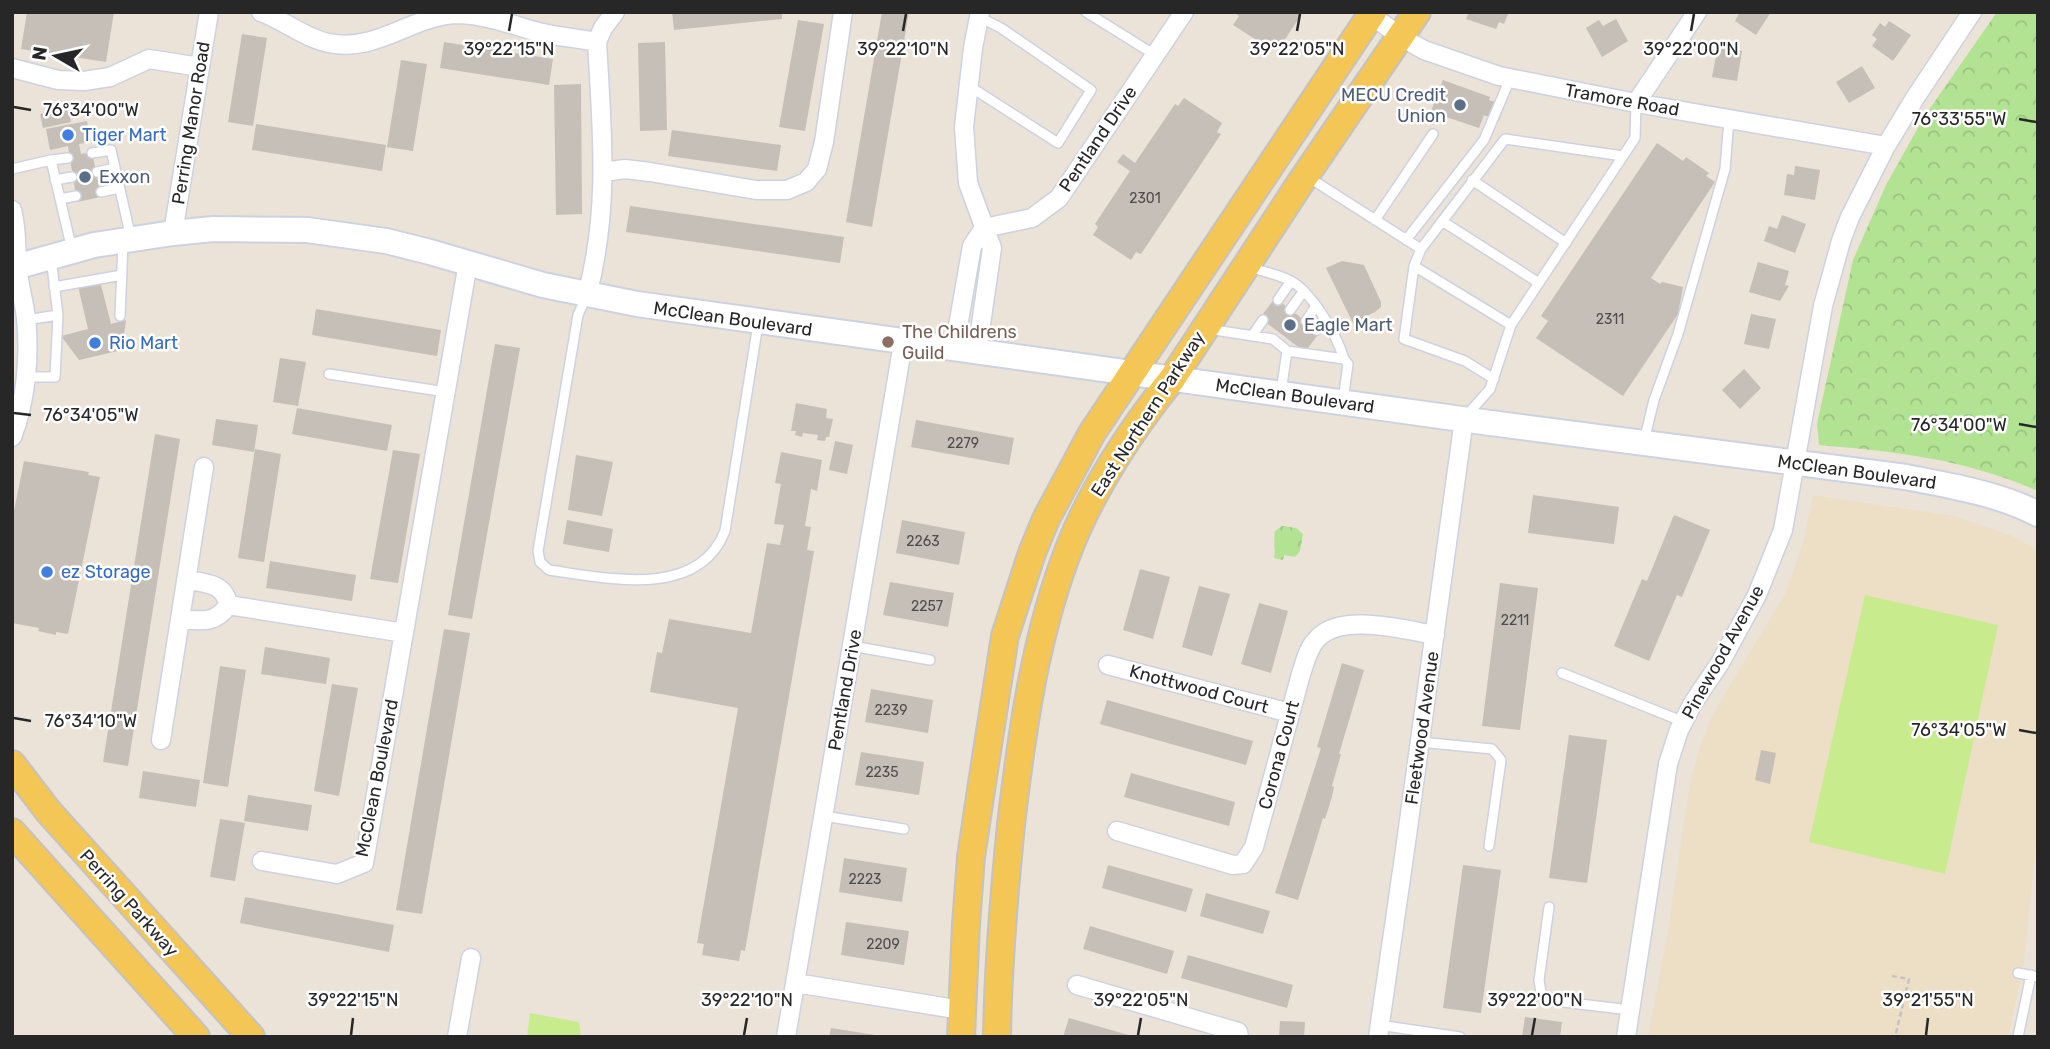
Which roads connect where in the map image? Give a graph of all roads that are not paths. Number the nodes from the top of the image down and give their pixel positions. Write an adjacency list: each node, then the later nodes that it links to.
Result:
1 (209, 12): 15 (street, Perring Manor Road)
2 (261, 12): 13 (street)
3 (615, 12): 13 (street)
4 (843, 12): 30 (street)
5 (1086, 12): 14 (lane)
6 (1184, 12): 14 (street, Pentland Drive)
7 (1417, 12): 12 (main road, East Northern Parkway)
8 (1697, 12): 19 (street)
9 (1972, 12): 22 (street, Pinewood Avenue)
10 (1372, 14): 12 (street, Tramore Road); 80 (main road, East Northern Parkway)
11 (980, 15): 18 (street); 18 (lane)
12 (1401, 37): 17 (street, Tramore Road); 31 (main road, East Northern Parkway)
13 (597, 42): 30 (street)
14 (1154, 55): 42 (street, Pentland Drive)
15 (200, 67): 16 (street); 43 (street, Perring Manor Road)
16 (12, 68)
17 (1510, 79): 19 (street, Tramore Road); 45 (lane)
18 (969, 86): 42 (street)
19 (1636, 103): 20 (street, Tramore Road); 24 (lane)
20 (1729, 119): 22 (street, Tramore Road); 89 (lane)
21 (1433, 134): 40 (lane)
22 (1886, 146): 90 (street, Pinewood Avenue)
23 (92, 153): 27 (lane)
24 (1623, 156): 34 (lane); 46 (lane)
25 (68, 158): 26 (lane)
26 (51, 160): 28 (lane); 33 (lane)
27 (115, 168): 29 (lane); 35 (lane)
28 (12, 169)
29 (97, 172)
30 (604, 172): 58 (street)
31 (1305, 175): 40 (lane); 51 (main road, East Northern Parkway)
32 (72, 177): 33 (lane)
33 (55, 180): 38 (lane)
34 (1472, 180): 41 (lane); 46 (lane)
35 (119, 188): 36 (lane); 44 (lane)
36 (101, 192)
37 (76, 196): 38 (lane)
38 (60, 199): 48 (lane)
39 (12, 210): 50 (street)
40 (1375, 220): 45 (lane)
41 (1442, 221): 47 (lane); 55 (lane)
42 (985, 228): 77 (street)
43 (173, 233): 44 (street, McClean Boulevard); 49 (street, McClean Boulevard)
44 (127, 240): 48 (street, McClean Boulevard); 53 (lane)
45 (1406, 240): 47 (lane)
46 (1566, 243): 55 (lane)
47 (1421, 249): 52 (lane)
48 (61, 254): 50 (street, McClean Boulevard); 56 (lane)
49 (468, 264): 58 (street, McClean Boulevard); 84 (street, McClean Boulevard)
50 (13, 265): 65 (street)
51 (1245, 266): 54 (lane); 70 (main road, East Northern Parkway)
52 (1414, 266): 69 (lane); 83 (lane)
53 (122, 275): 56 (lane); 63 (lane)
54 (1292, 281): 57 (lane); 59 (lane)
55 (1539, 283): 69 (lane)
56 (54, 287): 62 (lane)
57 (1303, 292): 60 (lane); 61 (lane)
58 (587, 295): 68 (street, McClean Boulevard); 68 (lane)
59 (1278, 300)
60 (1316, 306): 64 (lane); 67 (lane)
61 (1290, 310)
62 (58, 315): 65 (lane); 81 (lane)
63 (120, 316)
64 (1325, 319): 72 (lane); 78 (lane)
65 (26, 320): 81 (street)
66 (1263, 320): 73 (lane)
67 (1306, 321)
68 (758, 323): 75 (street, McClean Boulevard)
69 (1511, 325): 83 (lane)
70 (1204, 329): 73 (lane); 82 (main road, East Northern Parkway)
71 (1275, 330): 74 (lane)
72 (1317, 330)
73 (1252, 336): 74 (lane)
74 (1269, 339): 76 (lane)
75 (903, 343): 77 (street, McClean Boulevard); 98 (street, Pentland Drive)
76 (1287, 347): 78 (lane); 85 (lane)
77 (966, 350): 80 (street, McClean Boulevard)
78 (1344, 359): 86 (lane)
79 (328, 374): 84 (lane)
80 (1130, 374): 82 (street, McClean Boulevard); 119 (main road, East Northern Parkway)
81 (26, 377): 88 (street)
82 (1172, 379): 85 (street, McClean Boulevard); 128 (main road, East Northern Parkway)
83 (1494, 379): 87 (lane)
84 (446, 391): 96 (street, McClean Boulevard)
85 (1281, 394): 86 (street, McClean Boulevard)
86 (1343, 403): 87 (street, McClean Boulevard)
87 (1464, 419): 89 (street, McClean Boulevard); 97 (street, Fleetwood Avenue)
88 (14, 427)
89 (1644, 443): 90 (street, McClean Boulevard)
90 (1796, 463): 92 (street, McClean Boulevard); 103 (street, Pinewood Avenue)
91 (204, 467): 93 (street)
92 (2038, 514)
93 (186, 579): 94 (street); 95 (street)
94 (228, 605): 95 (street); 96 (street)
95 (180, 619): 104 (street)
96 (404, 633): 112 (street, McClean Boulevard)
97 (1435, 635): 102 (street, Corona Court); 105 (street, Fleetwood Avenue)
98 (852, 646): 99 (lane); 107 (street, Pentland Drive)
99 (930, 660)
100 (1108, 665): 102 (street, Knottwood Court)
101 (1562, 673): 103 (lane)
102 (1290, 713): 109 (street, Corona Court)
103 (1684, 722): 120 (street, Pinewood Avenue)
104 (161, 740)
105 (1420, 742): 111 (lane); 121 (street, Fleetwood Avenue)
106 (12, 764): 124 (main road, Perring Parkway)
107 (824, 816): 108 (lane); 117 (street, Pentland Drive)
108 (904, 829)
109 (1117, 831)
110 (12, 832): 123 (main road)
111 (1489, 845)
112 (262, 861)
113 (1549, 907): 120 (lane)
114 (471, 958): 125 (street)
115 (2018, 973): 116 (lane)
116 (2034, 976): 131 (lane)
117 (796, 983): 119 (street); 126 (street, Pentland Drive)
118 (1077, 985): 122 (street)
119 (961, 1010): 127 (main road, East Northern Parkway)
120 (1630, 1010): 130 (street, Pinewood Avenue)
121 (1378, 1031): 129 (lane)
122 (1239, 1034)
123 (196, 1037)
124 (251, 1037)
125 (457, 1037)
126 (786, 1037)
127 (961, 1037)
128 (997, 1037)
129 (1460, 1037)
130 (1626, 1037)
131 (2018, 1037)

